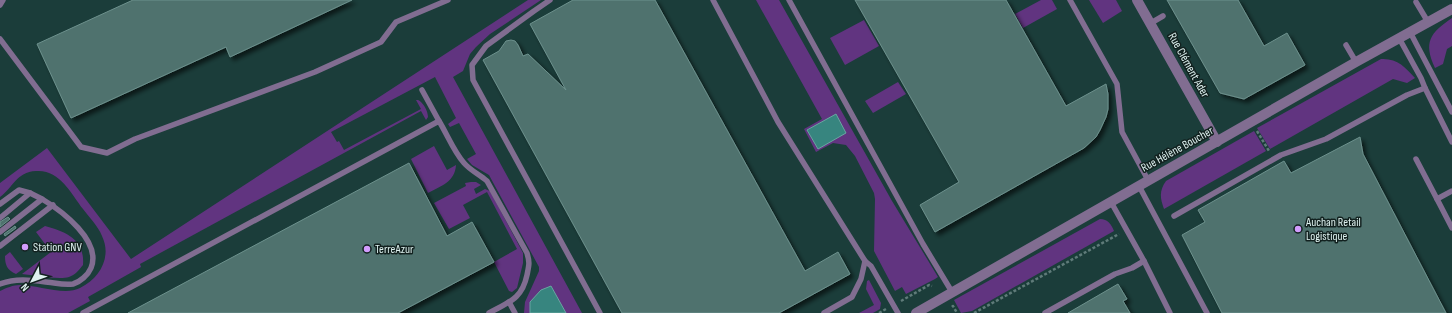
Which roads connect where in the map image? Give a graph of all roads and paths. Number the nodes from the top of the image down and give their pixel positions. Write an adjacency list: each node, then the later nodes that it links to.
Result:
1 (3, 0): 9 (lane)
2 (448, 0): 16 (lane)
3 (550, 0): 54 (lane)
4 (713, 0): 44 (lane)
5 (789, 0): 47 (lane)
6 (1070, 0): 28 (lane)
7 (1137, 0): 13 (street, Rue Clément Ader)
8 (1416, 2): 12 (lane)
9 (0, 5)
10 (1452, 9): 12 (street, Rue Hélène Boucher)
11 (1163, 16): 13 (lane)
12 (1428, 22): 14 (street, Rue Hélène Boucher)
13 (1151, 23): 24 (street, Rue Clément Ader)
14 (1410, 32): 15 (street, Rue Hélène Boucher); 21 (lane)
15 (1399, 38): 18 (street, Rue Hélène Boucher); 19 (lane)
16 (0, 39)
17 (1346, 45): 18 (lane)
18 (1356, 62): 24 (street, Rue Hélène Boucher)
19 (1424, 88): 25 (lane); 37 (lane)
20 (422, 90): 22 (lane)
21 (1452, 112)
22 (439, 121): 48 (lane); 51 (lane)
23 (1256, 130): 26 (path)
24 (1217, 142): 28 (street, Rue Hélène Boucher)
25 (1452, 142)
26 (1269, 151)
27 (1416, 159): 33 (lane)
28 (1148, 180): 29 (street, Rue Hélène Boucher)
29 (1139, 186): 34 (street, Rue Hélène Boucher); 63 (lane)
30 (1452, 191): 33 (lane)
31 (30, 193): 32 (lane); 35 (lane); 38 (lane)
32 (42, 199): 36 (lane); 41 (lane)
33 (1437, 199): 39 (lane)
34 (1111, 202): 40 (lane); 47 (street, Rue Hélène Boucher)
35 (0, 204)
36 (52, 205): 42 (lane); 45 (lane)
37 (1174, 216)
38 (0, 218)
39 (1452, 228)
40 (1127, 231): 43 (lane); 60 (path)
41 (0, 232)
42 (0, 246)
43 (1144, 261): 61 (lane); 62 (lane)
44 (864, 262): 49 (lane); 55 (lane)
45 (0, 284)
46 (932, 286): 49 (path)
47 (952, 292): 58 (street, Rue Hélène Boucher)
48 (510, 302): 52 (lane); 53 (lane)
49 (893, 305): 56 (path); 57 (lane)
50 (946, 310): 59 (path)
51 (83, 313)
52 (489, 313)
53 (515, 313)
54 (600, 313)
55 (824, 313)
56 (879, 313)
57 (898, 313)
58 (916, 313)
59 (957, 313)
60 (974, 313)
61 (1045, 313)
62 (1170, 313)
63 (1207, 313)

